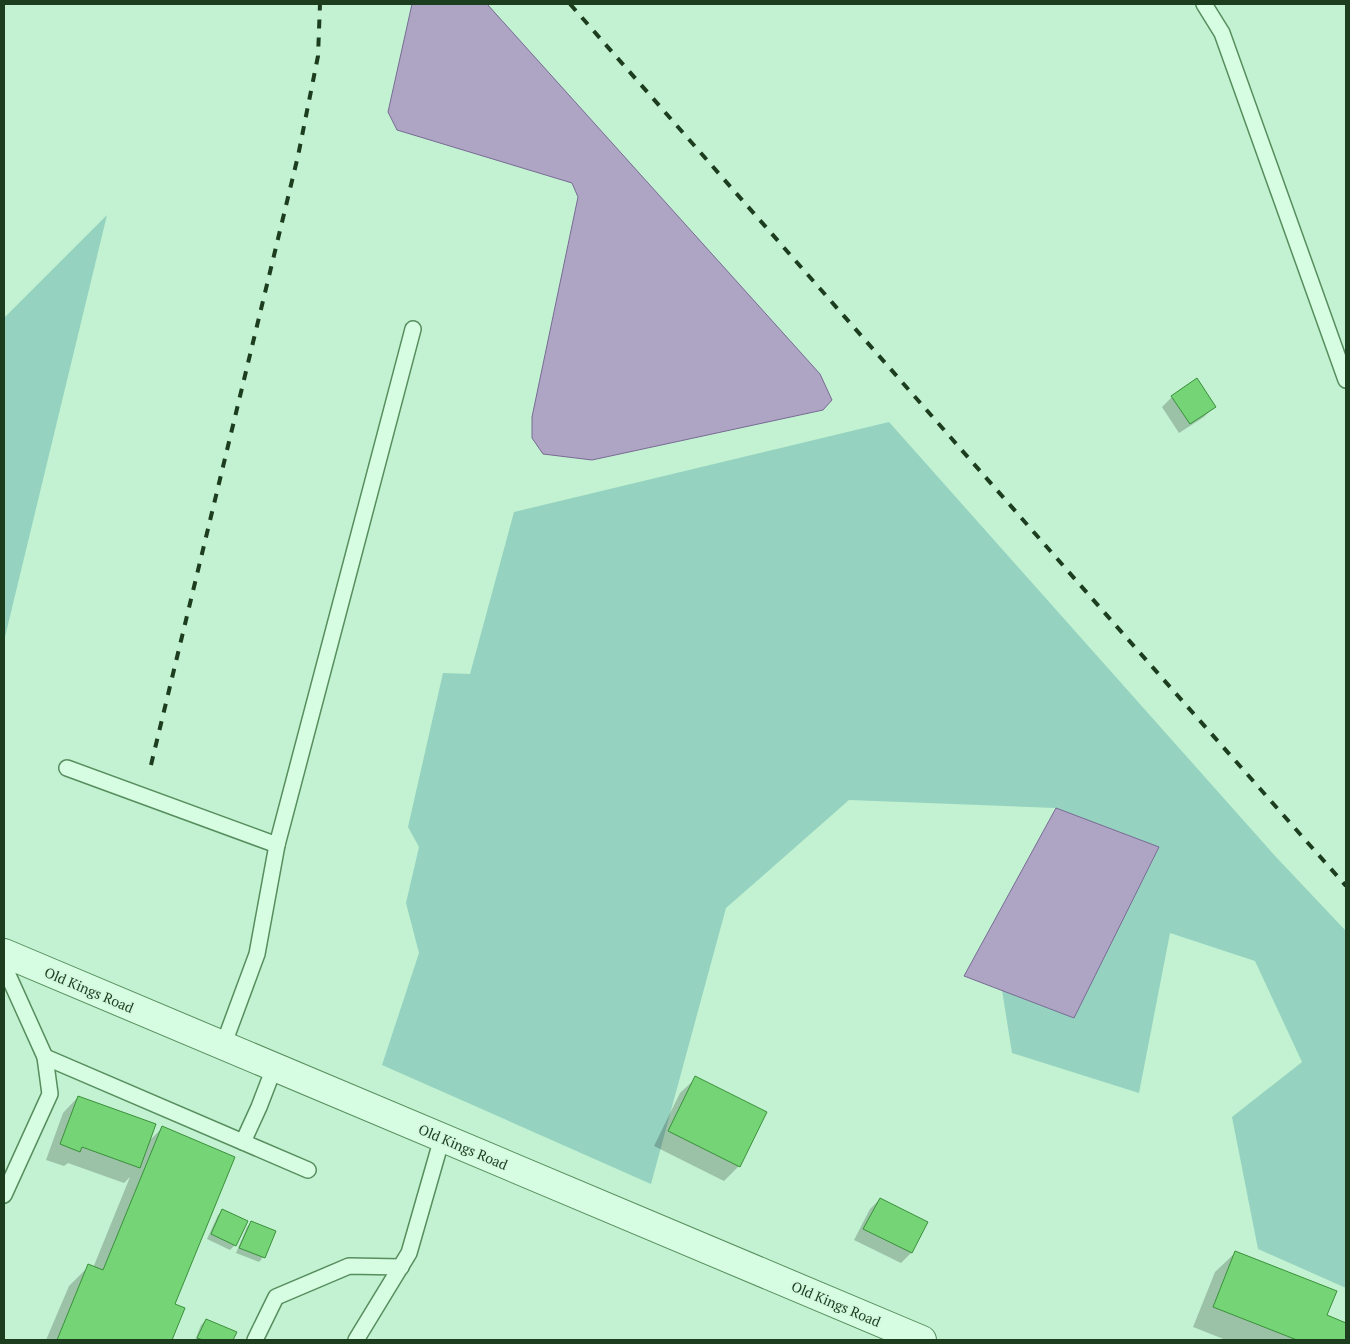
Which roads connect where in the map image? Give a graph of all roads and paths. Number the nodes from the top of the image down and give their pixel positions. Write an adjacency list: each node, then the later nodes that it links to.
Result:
1 (1204, 4): 3 (lane)
2 (413, 329): 5 (lane)
3 (1346, 380)
4 (66, 768): 5 (lane)
5 (277, 845): 8 (lane)
6 (4, 953): 8 (street, Old Kings Road)
7 (4, 966): 9 (lane)
8 (223, 1046): 10 (street, Old Kings Road)
9 (45, 1057): 12 (lane); 14 (lane)
10 (274, 1068): 11 (street, Old Kings Road); 12 (lane)
11 (442, 1138): 15 (lane); 18 (street, Old Kings Road)
12 (243, 1142): 13 (lane)
13 (308, 1170)
14 (4, 1195)
15 (401, 1267): 16 (lane); 17 (lane)
16 (255, 1340)
17 (356, 1340)
18 (922, 1340)

